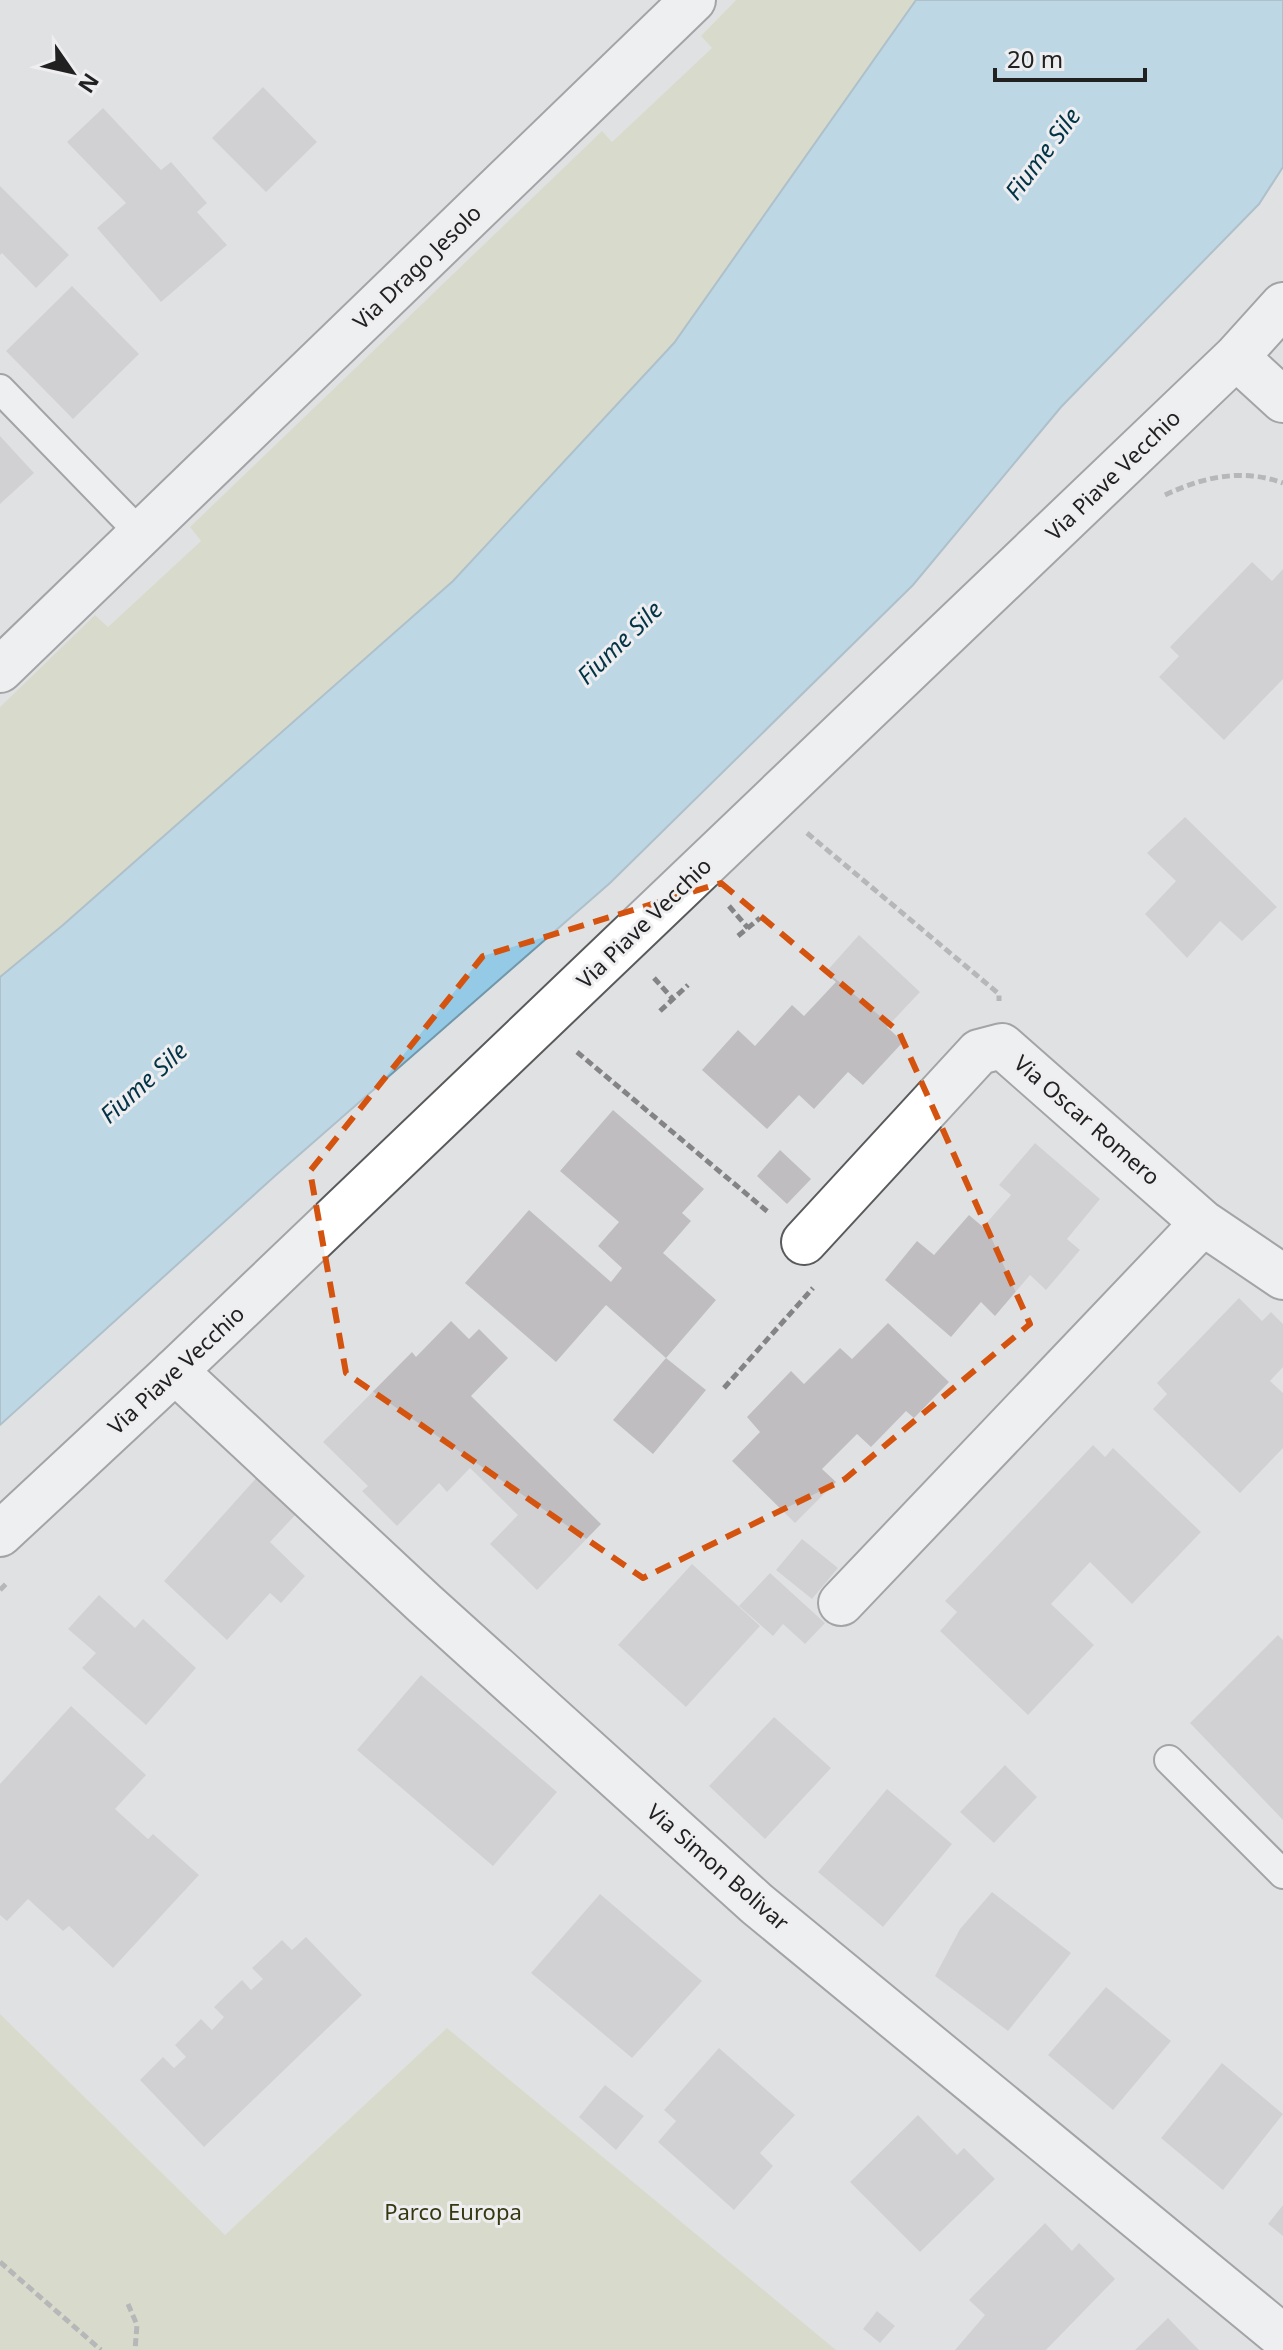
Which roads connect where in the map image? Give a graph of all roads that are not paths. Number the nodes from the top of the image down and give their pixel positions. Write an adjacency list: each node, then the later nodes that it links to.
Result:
1 (693, 0): 6 (street, Via Drago Jesolo)
2 (1283, 305): 3 (street, Via Piave Vecchio)
3 (1236, 357): 5 (street); 11 (street, Via Piave Vecchio)
4 (0, 389): 6 (lane)
5 (1283, 400)
6 (141, 534): 7 (street, Via Drago Jesolo)
7 (0, 670)
8 (1203, 1223): 9 (street, Via Oscar Romero); 10 (street, Via Oscar Romero); 13 (street)
9 (804, 1242)
10 (1283, 1277)
11 (175, 1371): 12 (street, Via Piave Vecchio); 16 (street, Via Simon Bolivar)
12 (0, 1534)
13 (841, 1603)
14 (1169, 1760): 15 (lane)
15 (1283, 1874)
16 (1283, 2337)

